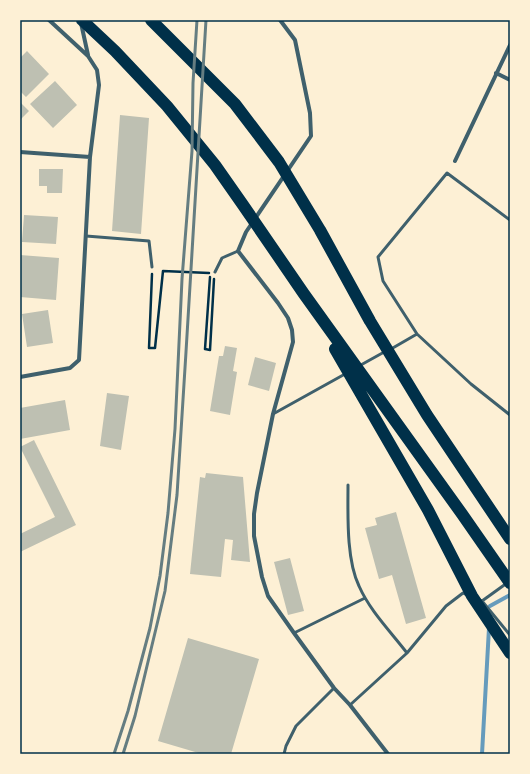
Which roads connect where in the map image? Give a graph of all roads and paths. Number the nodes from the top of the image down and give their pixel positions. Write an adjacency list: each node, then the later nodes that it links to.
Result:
1 (49, 20): 6 (street)
2 (81, 20): 6 (street); 17 (highway)
3 (151, 20): 25 (highway)
4 (280, 20): 14 (street)
5 (510, 45): 7 (street)
6 (88, 56): 10 (street)
7 (496, 73): 8 (street); 11 (street)
8 (510, 80)
9 (20, 152): 10 (street)
10 (90, 157): 13 (street)
11 (455, 161)
12 (510, 220): 18 (lane)
13 (86, 236): 15 (lane); 21 (street)
14 (238, 251): 16 (lane); 22 (street)
15 (152, 266): 16 (path)
16 (215, 272)
17 (304, 294): 26 (highway); 32 (highway)
18 (417, 334): 19 (lane); 23 (lane)
19 (356, 368)
20 (349, 372): 22 (lane)
21 (20, 377)
22 (274, 414): 29 (street)
23 (510, 415)
24 (348, 485): 27 (lane)
25 (510, 539)
26 (510, 582): 28 (lane)
27 (365, 598): 29 (lane); 31 (lane)
28 (482, 601): 30 (lane); 31 (lane)
29 (294, 633): 33 (street)
30 (510, 635)
31 (407, 653): 34 (lane)
32 (510, 653)
33 (334, 688): 34 (street); 35 (lane)
34 (350, 705): 36 (street)
35 (284, 754)
36 (388, 754)

